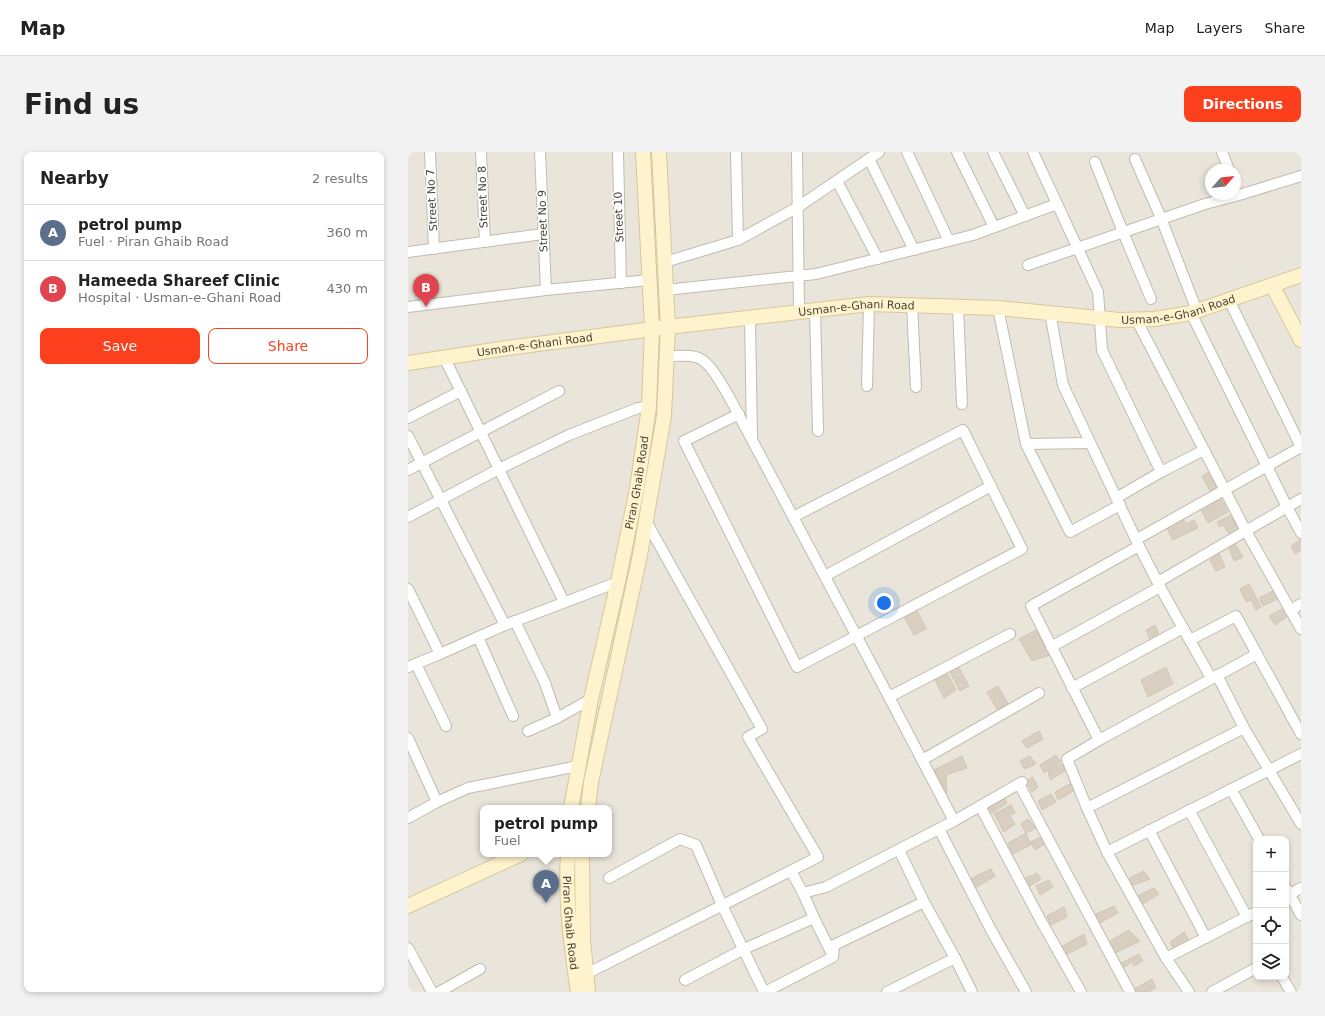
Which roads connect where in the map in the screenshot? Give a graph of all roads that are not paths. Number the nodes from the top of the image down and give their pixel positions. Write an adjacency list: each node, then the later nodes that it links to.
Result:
1 (430, 152): 34 (street, Street No 7)
2 (481, 152): 32 (street, Street No 8)
3 (540, 152): 29 (street, Street No 9)
4 (618, 152): 43 (street, Street 10)
5 (643, 152): 42 (main road, Piran Ghaib Road)
6 (659, 152): 38 (main road, Piran Ghaib Road)
7 (736, 152): 30 (street)
8 (797, 152): 24 (street)
9 (879, 152): 15 (street)
10 (907, 152): 31 (street)
11 (957, 152): 27 (street)
12 (994, 152): 25 (street)
13 (1222, 152): 18 (street)
14 (1035, 153): 23 (street)
15 (869, 159): 20 (street); 35 (street)
16 (1135, 159): 26 (street)
17 (1095, 162): 28 (street)
18 (1227, 164)
19 (1301, 176): 21 (street)
20 (837, 181): 24 (street); 37 (street)
21 (1241, 194)
22 (1220, 200): 26 (street)
23 (1057, 204): 25 (street); 33 (street)
24 (798, 207): 30 (street); 40 (street)
25 (1025, 216): 27 (street)
26 (1161, 218): 28 (street); 57 (street)
27 (994, 227): 31 (street)
28 (1123, 232): 33 (street); 47 (street)
29 (543, 234): 32 (street); 45 (street, Street No 9)
30 (738, 240): 38 (street)
31 (949, 241): 35 (street)
32 (485, 242): 34 (street)
33 (1077, 247): 39 (street); 59 (street)
34 (434, 249): 36 (street)
35 (914, 250): 37 (street)
36 (408, 252)
37 (878, 259): 40 (street)
38 (665, 262): 46 (main road, Piran Ghaib Road)
39 (1028, 265)
40 (799, 275): 46 (street); 55 (street)
41 (1301, 276): 44 (main road, Usman-e-Ghani Road)
42 (650, 280): 43 (street); 62 (main road, Piran Ghaib Road)
43 (621, 283): 45 (street)
44 (1272, 285): 48 (main road, Usman-e-Ghani Road); 63 (main road)
45 (546, 290): 52 (street)
46 (666, 290): 61 (main road, Piran Ghaib Road)
47 (1151, 299)
48 (1229, 300): 57 (main road, Usman-e-Ghani Road); 81 (street)
49 (869, 304): 50 (main road, Usman-e-Ghani Road); 54 (main road, Usman-e-Ghani Road); 67 (street)
50 (912, 305): 51 (main road, Usman-e-Ghani Road); 68 (street)
51 (958, 306): 53 (main road, Usman-e-Ghani Road); 71 (street)
52 (408, 307)
53 (998, 308): 56 (main road, Usman-e-Ghani Road); 80 (street)
54 (815, 310): 55 (main road, Usman-e-Ghani Road); 75 (street)
55 (799, 311): 58 (main road, Usman-e-Ghani Road)
56 (1050, 312): 59 (main road, Usman-e-Ghani Road); 79 (street)
57 (1194, 312): 60 (main road, Usman-e-Ghani Road); 84 (street)
58 (750, 317): 61 (main road, Usman-e-Ghani Road); 78 (street)
59 (1099, 318): 60 (main road, Usman-e-Ghani Road); 87 (street)
60 (1136, 320): 82 (street)
61 (668, 327): 62 (main road, Usman-e-Ghani Road); 64 (main road, Piran Ghaib Road)
62 (652, 329): 65 (main road, Usman-e-Ghani Road); 72 (main road, Piran Ghaib Road)
63 (1301, 340)
64 (667, 356): 73 (street); 96 (main road, Piran Ghaib Road)
65 (444, 357): 66 (main road, Usman-e-Ghani Road); 69 (street)
66 (408, 363)
67 (867, 386)
68 (916, 387)
69 (461, 391): 74 (street); 76 (street)
70 (559, 391): 76 (street)
71 (962, 404)
72 (649, 407): 85 (street); 101 (main road, Piran Ghaib Road)
73 (739, 414): 78 (street); 112 (street)
74 (408, 418)
75 (818, 431)
76 (481, 432): 83 (street); 85 (street)
77 (408, 436): 83 (street)
78 (752, 441): 95 (street)
79 (1090, 443): 80 (street); 92 (street)
80 (1026, 444): 92 (street)
81 (1301, 447): 84 (street)
82 (1204, 450): 87 (street); 89 (street)
83 (422, 462): 86 (street); 90 (street)
84 (1266, 466): 89 (street); 93 (street)
85 (499, 469): 90 (street); 104 (street)
86 (408, 470)
87 (1161, 472): 92 (street)
88 (991, 486): 95 (street); 100 (street); 112 (street)
89 (1224, 489): 97 (street); 99 (street)
90 (441, 500): 94 (street); 108 (street)
91 (1301, 500): 93 (street)
92 (1118, 501): 99 (street)
93 (1286, 507): 97 (street); 98 (street)
94 (408, 517)
95 (793, 517): 100 (street)
96 (646, 522): 139 (main road, Piran Ghaib Road); 154 (street)
97 (1246, 531): 102 (street); 106 (street)
98 (1301, 533)
99 (1138, 542): 102 (street); 115 (street)
100 (825, 576): 112 (street)
101 (618, 582): 104 (street); 123 (main road, Piran Ghaib Road)
102 (1159, 585): 109 (street); 115 (street)
103 (408, 589): 116 (street)
104 (564, 602): 107 (street)
105 (1301, 604): 106 (street)
106 (1290, 610): 110 (street)
107 (515, 621): 108 (street); 125 (street)
108 (505, 625): 113 (street)
109 (1183, 628): 114 (street); 120 (street)
110 (1301, 629)
111 (1010, 634): 122 (street)
112 (856, 636): 122 (street)
113 (478, 637): 116 (street); 124 (street)
114 (1190, 640): 117 (street); 119 (street)
115 (1051, 647): 120 (street)
116 (440, 654): 118 (street)
117 (1257, 654): 119 (street); 129 (street)
118 (412, 666): 126 (street)
119 (1214, 677): 127 (street); 131 (street)
120 (1072, 688): 131 (street)
121 (1039, 693): 133 (street)
122 (889, 697): 133 (street)
123 (591, 699): 125 (street); 134 (main road, Piran Ghaib Road)
124 (513, 716)
125 (557, 718): 128 (street)
126 (446, 726)
127 (1244, 728): 135 (street); 141 (street)
128 (528, 731)
129 (1301, 734)
130 (408, 739): 137 (street)
131 (1099, 740): 141 (street)
132 (1301, 754): 135 (street)
133 (922, 760): 144 (street)
134 (578, 766): 137 (street); 138 (main road, Piran Ghaib Road)
135 (1269, 770): 136 (street); 145 (street)
136 (1231, 789): 142 (street); 148 (street)
137 (437, 802): 143 (street)
138 (572, 805)
139 (588, 805)
140 (980, 806): 144 (street); 186 (street); 187 (street)
141 (1087, 808): 150 (street)
142 (1189, 810): 147 (street); 163 (street)
143 (408, 818)
144 (954, 821): 146 (street)
145 (1301, 824)
146 (940, 829): 149 (street); 185 (street)
147 (1149, 830): 150 (street); 166 (street)
148 (1257, 836)
149 (899, 850): 158 (street); 160 (street)
150 (1107, 852): 171 (street)
151 (514, 857): 162 (main road)
152 (568, 857): 180 (main road, Piran Ghaib Road)
153 (582, 857): 174 (main road, Piran Ghaib Road)
154 (791, 871): 158 (street); 161 (street)
155 (609, 878): 161 (street)
156 (1301, 888): 157 (street)
157 (1289, 892)
158 (803, 893): 165 (street)
159 (1289, 896): 164 (street)
160 (924, 902): 169 (street); 170 (street)
161 (722, 905): 168 (street); 174 (street)
162 (408, 906)
163 (1251, 914): 166 (street)
164 (1301, 915)
165 (814, 918): 168 (street); 169 (street)
166 (1206, 938): 171 (street)
167 (408, 948): 178 (street)
168 (744, 950): 175 (street); 182 (street)
169 (834, 957): 182 (street)
170 (956, 958): 183 (street); 184 (street)
171 (1166, 958): 188 (street)
172 (480, 970): 179 (street)
173 (1253, 970): 189 (street)
174 (586, 974): 181 (main road, Piran Ghaib Road)
175 (685, 980)
176 (1283, 980): 177 (street)
177 (1287, 991)
178 (432, 992)
179 (439, 992)
180 (578, 992)
181 (588, 992)
182 (765, 992)
183 (887, 992)
184 (972, 992)
185 (1026, 992)
186 (1081, 992)
187 (1130, 992)
188 (1189, 992)
189 (1212, 992)

